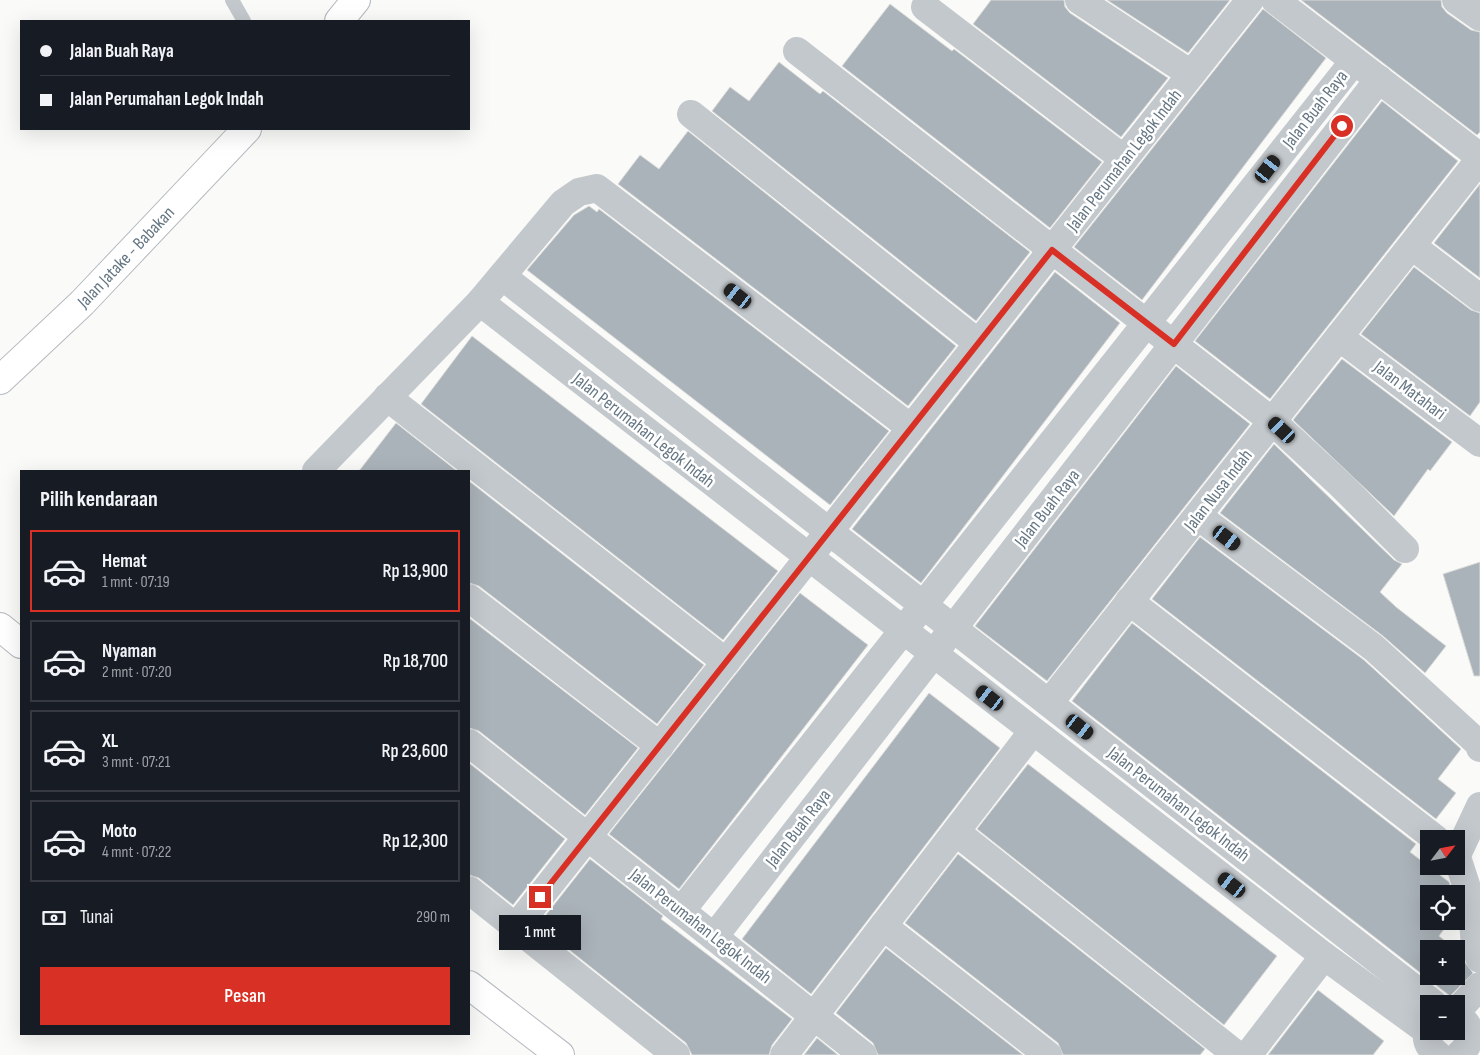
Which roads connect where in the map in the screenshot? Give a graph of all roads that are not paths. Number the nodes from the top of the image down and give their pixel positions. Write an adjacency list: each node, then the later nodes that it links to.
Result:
1 (232, 0): 9 (lane)
2 (356, 0): 10 (main road)
3 (1078, 0): 13 (street)
4 (1250, 0): 13 (street, Jalan Perumahan Legok Indah)
5 (1275, 0): 12 (street)
6 (1456, 0): 8 (street)
7 (925, 7): 18 (street)
8 (1480, 17)
9 (243, 20)
10 (340, 20)
11 (797, 51): 20 (street)
12 (1354, 61): 14 (street); 24 (street, Jalan Buah Raya)
13 (1191, 74): 18 (street, Jalan Perumahan Legok Indah)
14 (1379, 79): 17 (street); 27 (street, Jalan Buah Raya)
15 (691, 114): 26 (street)
16 (246, 130): 28 (main road, Jalan Jatake - Babakan)
17 (1480, 158): 19 (street, Jalan Nusa Indah)
18 (1124, 159): 20 (street, Jalan Perumahan Legok Indah)
19 (1412, 246): 22 (street); 25 (street, Jalan Nusa Indah)
20 (1052, 250): 24 (street); 26 (street, Jalan Perumahan Legok Indah)
21 (502, 276): 23 (street); 31 (street); 35 (street, Jalan Perumahan Legok Indah)
22 (1480, 298)
23 (480, 302): 29 (street); 37 (street, Jalan Perumahan Legok Indah)
24 (1146, 323): 27 (street); 40 (street, Jalan Buah Raya)
25 (1339, 337): 30 (street, Jalan Nusa Indah); 32 (street, Jalan Matahari)
26 (978, 343): 31 (street, Jalan Perumahan Legok Indah)
27 (1174, 344): 30 (street); 42 (street, Jalan Buah Raya)
28 (0, 380)
29 (388, 397): 33 (street); 46 (street)
30 (1272, 421): 34 (street, Jalan Nusa Indah); 36 (street)
31 (911, 428): 35 (street, Jalan Perumahan Legok Indah)
32 (1480, 442)
33 (317, 470)
34 (1198, 516): 39 (street, Jalan Nusa Indah); 51 (street)
35 (830, 532): 37 (street, Jalan Perumahan Legok Indah); 40 (street, Jalan Perumahan Legok Indah)
36 (1404, 549)
37 (809, 557): 43 (street, Jalan Perumahan Legok Indah); 46 (street, Jalan Perumahan Legok Indah)
38 (470, 599): 50 (street)
39 (1130, 601): 47 (street, Jalan Nusa Indah); 53 (street)
40 (924, 604): 42 (street, Jalan Perumahan Legok Indah); 43 (street, Jalan Buah Raya)
41 (0, 627): 44 (main road)
42 (954, 628): 45 (street, Jalan Buah Raya); 47 (street, Jalan Perumahan Legok Indah)
43 (903, 630): 45 (street, Jalan Perumahan Legok Indah); 59 (street, Jalan Buah Raya)
44 (20, 643)
45 (933, 654): 48 (street, Jalan Perumahan Legok Indah); 62 (street, Jalan Buah Raya)
46 (726, 662): 50 (street, Jalan Perumahan Legok Indah)
47 (1049, 703): 67 (street, Jalan Perumahan Legok Indah)
48 (1033, 731): 54 (street); 63 (street, Jalan Perumahan Legok Indah)
49 (470, 744): 56 (street, Jalan Perumahan Legok Indah)
50 (660, 746): 56 (street, Jalan Perumahan Legok Indah)
51 (1480, 748)
52 (1480, 806): 55 (street)
53 (1424, 830)
54 (956, 832): 60 (street); 76 (street)
55 (1465, 836)
56 (587, 837): 59 (street, Jalan Perumahan Legok Indah); 61 (street, Jalan Perumahan Legok Indah)
57 (1463, 875): 64 (street)
58 (470, 891): 61 (street)
59 (681, 911): 62 (street, Jalan Perumahan Legok Indah)
60 (883, 926): 68 (street); 75 (street)
61 (516, 927): 72 (street)
62 (714, 937): 68 (street, Jalan Perumahan Legok Indah)
63 (1324, 956): 70 (street, Jalan Perumahan Legok Indah); 77 (street)
64 (1480, 958)
65 (470, 986): 71 (main road)
66 (1480, 986): 69 (street)
67 (1422, 995)
68 (814, 1016): 73 (street); 74 (street, Jalan Perumahan Legok Indah)
69 (1465, 1024): 78 (street)
70 (1427, 1041)
71 (557, 1054)
72 (676, 1055)
73 (784, 1055)
74 (863, 1055)
75 (1048, 1055)
76 (1237, 1055)
77 (1248, 1055)
78 (1459, 1055)

